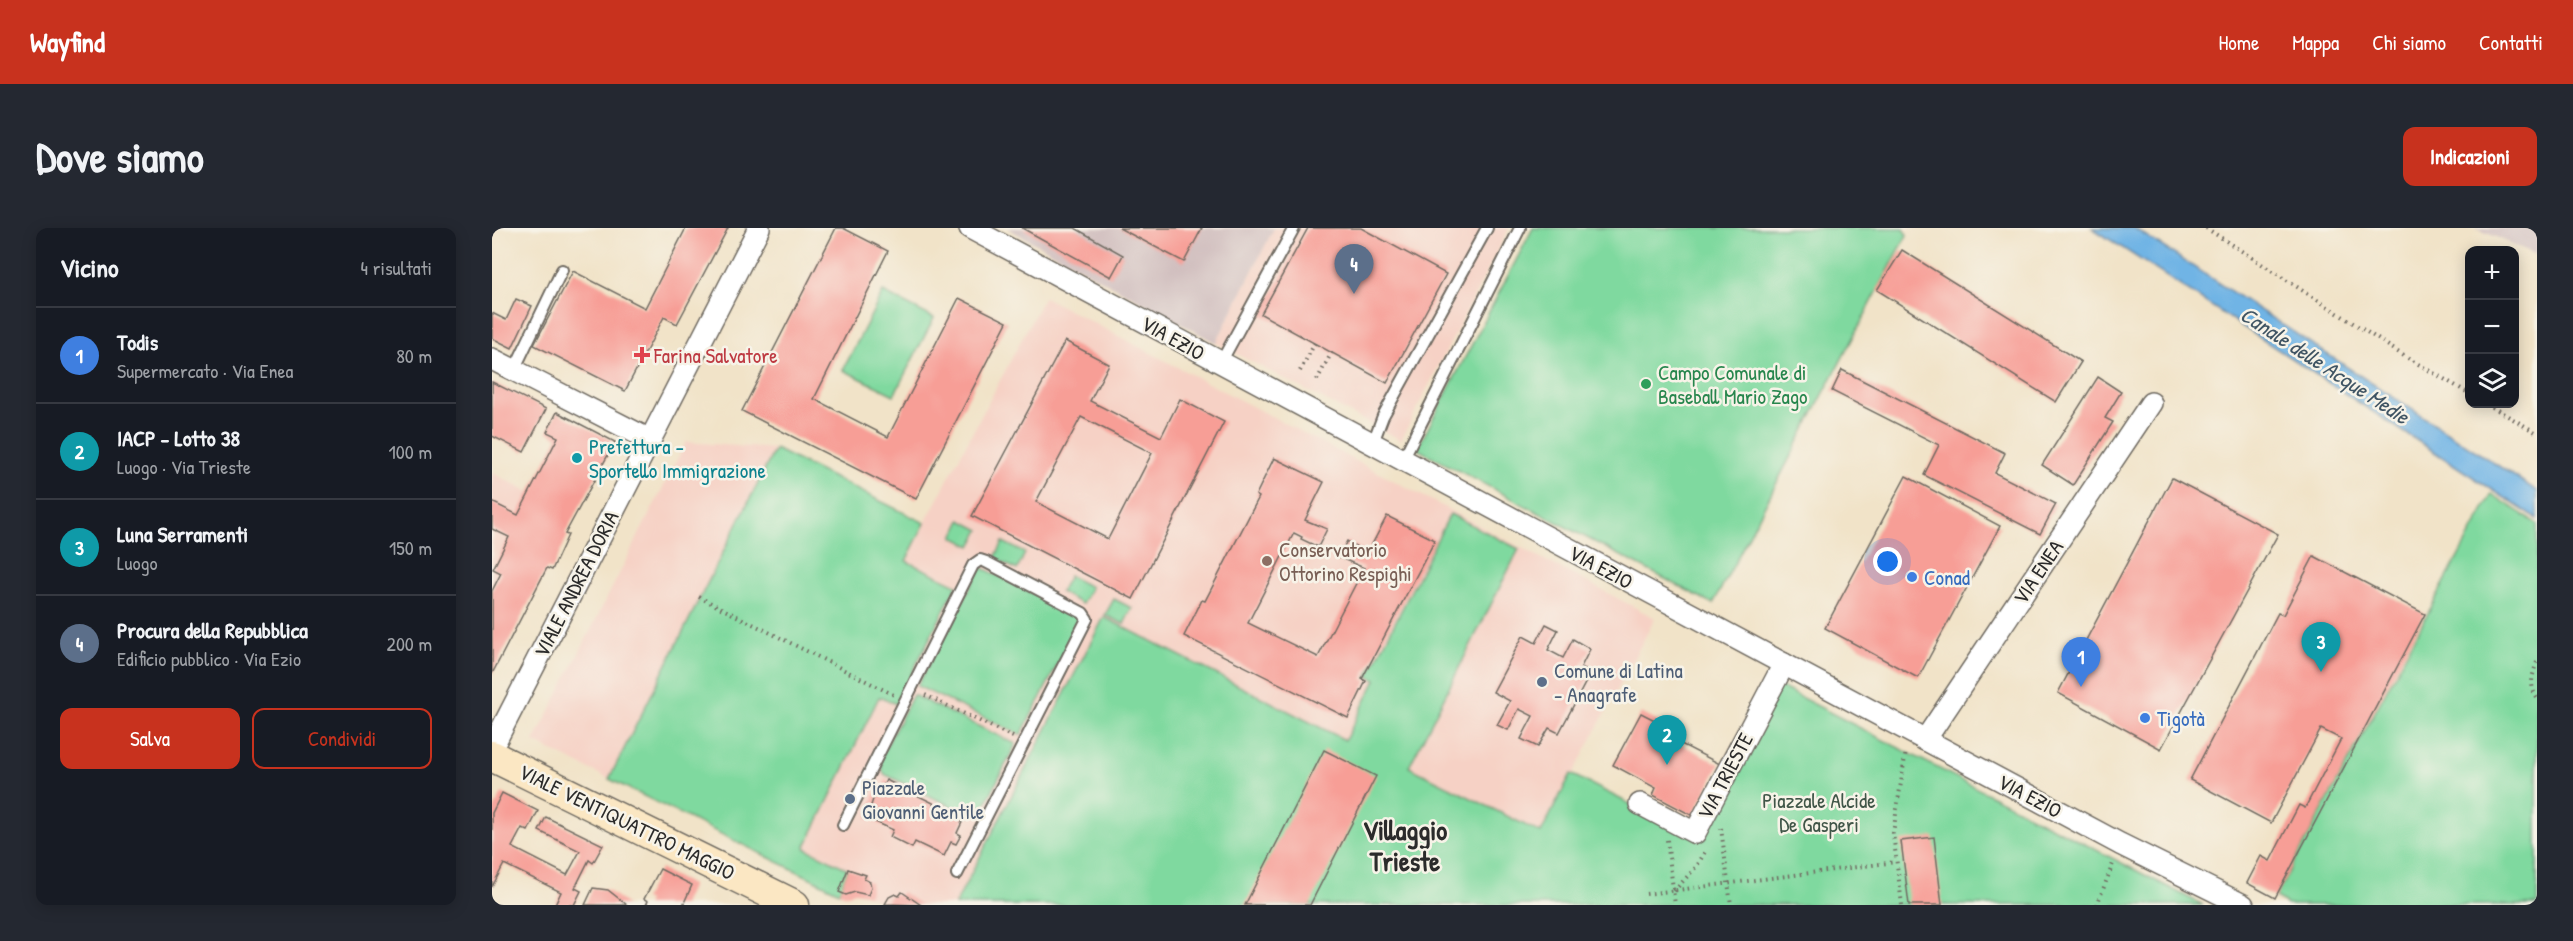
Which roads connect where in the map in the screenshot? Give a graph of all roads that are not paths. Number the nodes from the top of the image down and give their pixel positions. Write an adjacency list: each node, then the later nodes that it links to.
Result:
1 (759, 228): 11 (street, VIALE ANDREA DORIA)
2 (970, 228): 8 (street, VIA EZIO)
3 (1294, 228): 8 (lane)
4 (1487, 228): 12 (lane)
5 (1520, 228): 13 (lane)
6 (562, 270): 9 (lane)
7 (492, 359): 9 (street)
8 (1220, 364): 12 (street, VIA EZIO)
9 (514, 370): 11 (street)
10 (2151, 403): 15 (street, VIA ENEA)
11 (650, 440): 16 (street, VIALE ANDREA DORIA)
12 (1372, 445): 13 (street, VIA EZIO)
13 (1402, 461): 14 (street, VIA EZIO)
14 (1784, 664): 15 (street, VIA EZIO); 18 (street, VIA TRIESTE)
15 (1916, 744): 21 (street, VIA EZIO)
16 (492, 748)
17 (492, 756): 22 (main road, VIALE VENTIQUATTRO MAGGIO)
18 (1640, 804)
19 (843, 825): 20 (lane)
20 (957, 874)
21 (2238, 904)
22 (794, 905)

